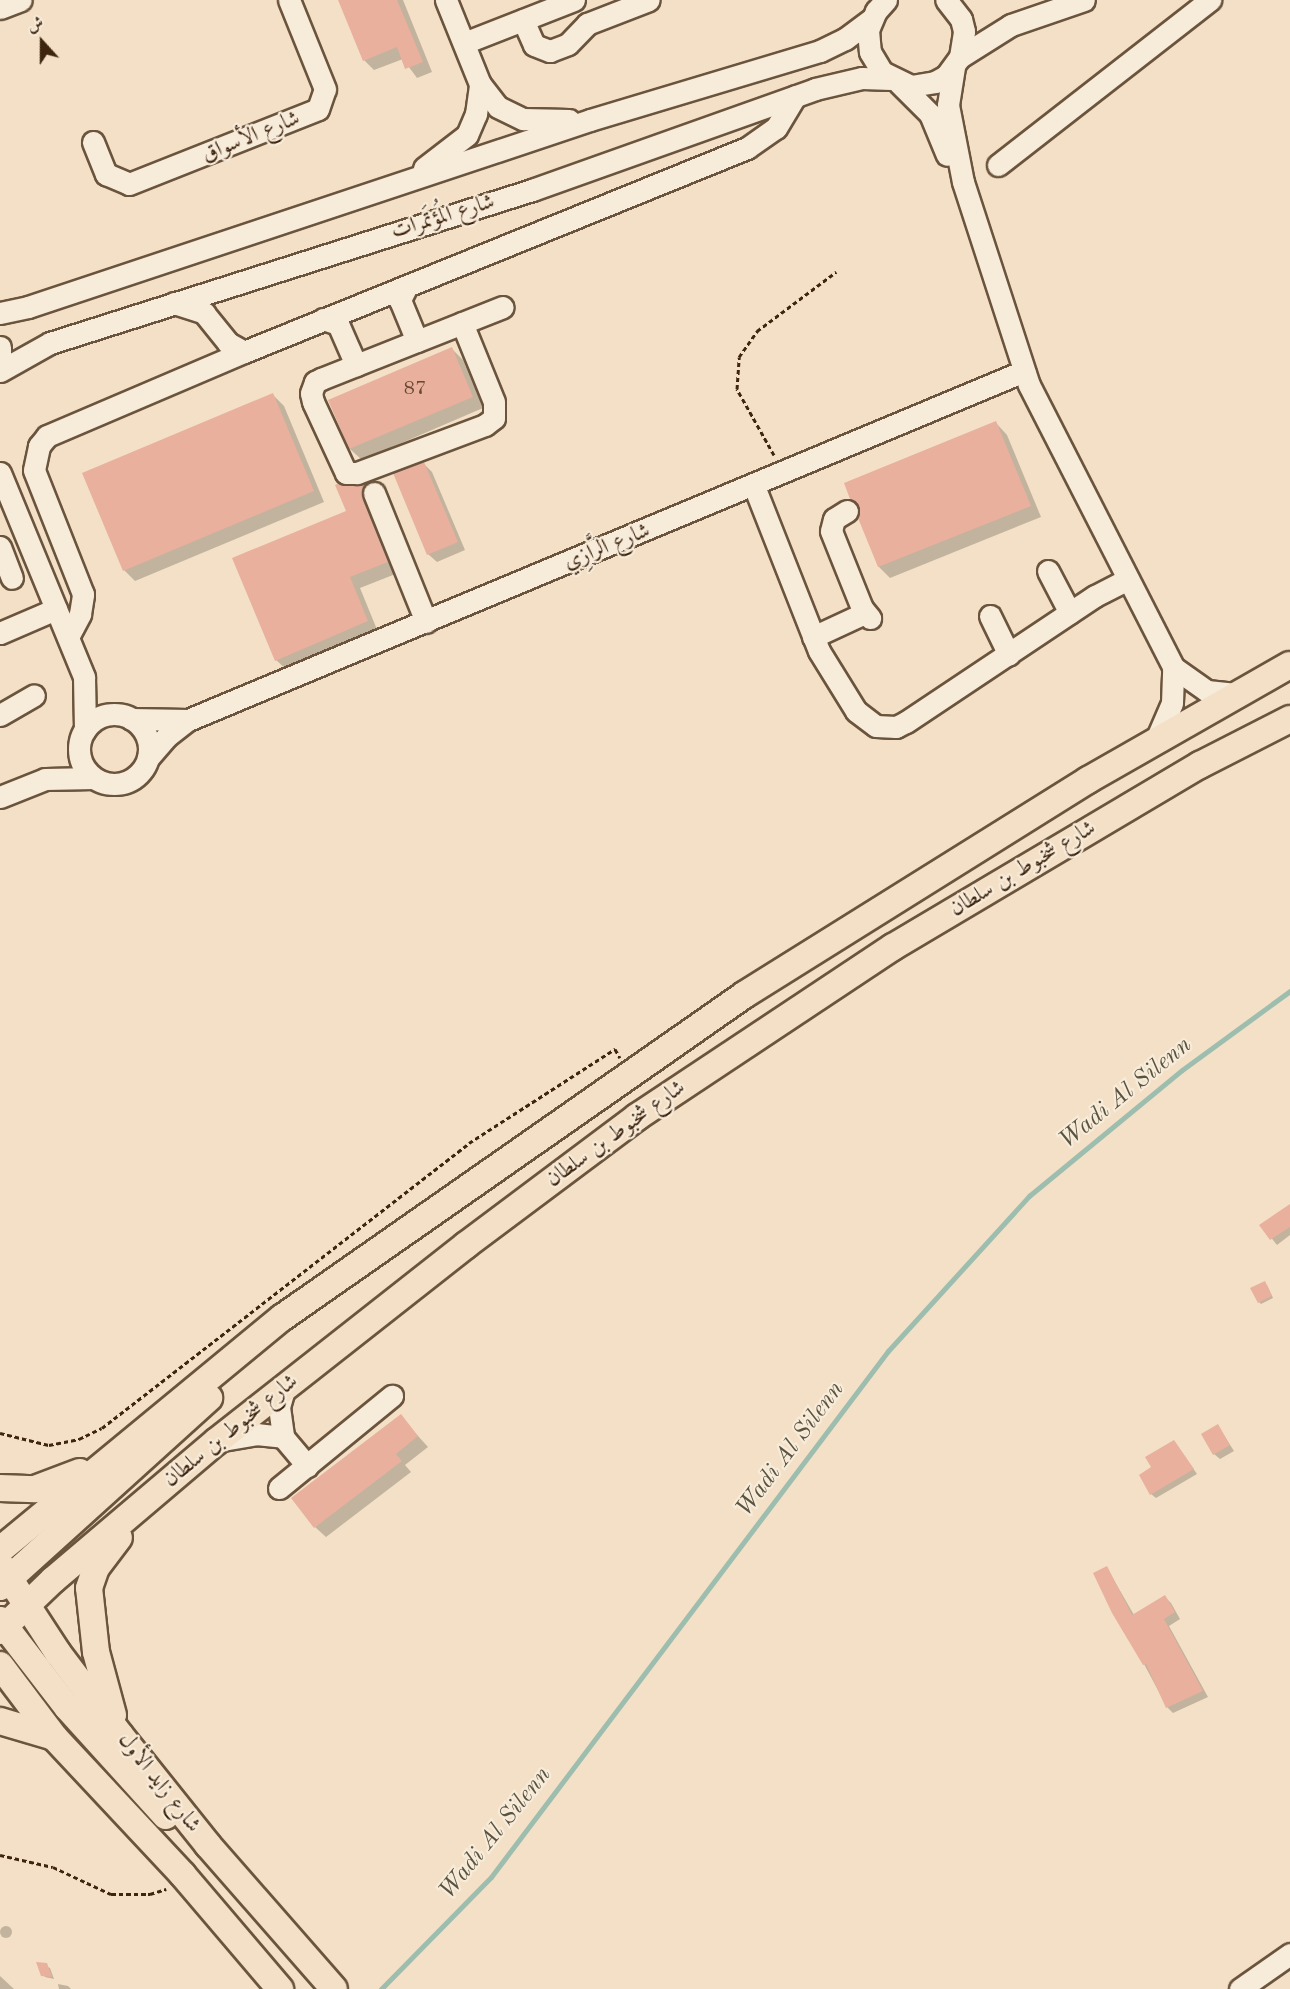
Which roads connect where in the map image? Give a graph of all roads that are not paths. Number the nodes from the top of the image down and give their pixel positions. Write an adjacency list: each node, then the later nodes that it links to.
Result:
1 (21, 0): 10 (street)
2 (289, 0): 18 (street, شارع الأسواق)
3 (446, 0): 12 (street)
4 (574, 0): 11 (street)
5 (649, 0): 11 (street)
6 (946, 0): 13 (street)
7 (1084, 0): 13 (street)
8 (1202, 3): 19 (street)
9 (878, 7): 14 (street); 17 (street, شارع المُؤتَمرات)
10 (0, 8)
11 (523, 20): 12 (street)
12 (464, 43): 15 (street)
13 (957, 62): 14 (street, شارع المُؤتَمرات); 20 (street)
14 (895, 81): 16 (street, شارع المُؤتَمرات); 20 (street)
15 (480, 84): 17 (street); 21 (street)
16 (795, 96): 22 (street); 23 (street, شارع المُؤتَمرات)
17 (590, 120): 21 (street, شارع المُؤتَمرات)
18 (93, 142)
19 (998, 165)
20 (963, 182): 34 (street)
21 (400, 184): 25 (street, شارع المُؤتَمرات)
22 (406, 286): 26 (street); 28 (street)
23 (174, 303): 30 (street); 33 (street, شارع المُؤتَمرات)
24 (503, 308): 27 (street)
25 (0, 313)
26 (323, 320): 30 (street); 32 (street)
27 (462, 323): 28 (street); 32 (street)
28 (417, 341): 32 (street)
29 (0, 347): 31 (street)
30 (244, 352): 49 (street)
31 (0, 364)
32 (356, 365)
33 (0, 371)
34 (1024, 371): 36 (street, شارع الرَّازِي); 42 (street)
35 (0, 473): 43 (street)
36 (754, 486): 46 (street, شارع الرَّازِي); 48 (street)
37 (374, 493): 46 (street)
38 (847, 511): 48 (street)
39 (0, 547): 41 (street)
40 (1048, 571): 44 (street)
41 (12, 578)
42 (1128, 579): 44 (street); 52 (street)
43 (56, 609): 47 (street); 49 (street)
44 (1070, 613): 50 (street)
45 (990, 616): 50 (street)
46 (426, 622): 59 (street, شارع الرَّازِي)
47 (0, 633)
48 (813, 636): 50 (street)
49 (68, 637): 53 (street)
50 (1009, 655)
51 (1290, 665): 54 (main road, شارع شخبوط بن سلطان)
52 (1173, 667): 54 (street); 61 (street)
53 (84, 677): 57 (street); 60 (street)
54 (1236, 694): 61 (main road, شارع شخبوط بن سلطان)
55 (34, 695): 56 (street)
56 (0, 715)
57 (127, 717): 59 (street, شارع الرَّازِي); 60 (street); 62 (street)
58 (1290, 719): 67 (main road, شارع شخبوط بن سلطان)
59 (188, 720): 62 (street, شارع الرَّازِي)
60 (82, 737): 63 (street); 64 (street)
61 (1156, 740): 66 (main road, شارع شخبوط بن سلطان)
62 (148, 758): 63 (street)
63 (94, 778): 64 (street)
64 (45, 779): 65 (street)
65 (0, 797)
66 (283, 1317): 71 (main road, شارع شخبوط بن سلطان); 77 (main road)
67 (285, 1386): 69 (street); 70 (main road, شارع شخبوط بن سلطان)
68 (392, 1396): 72 (street)
69 (283, 1437): 70 (street); 72 (street)
70 (217, 1441): 75 (main road, شارع شخبوط بن سلطان)
71 (110, 1459): 73 (main road); 76 (main road, شارع شخبوط بن سلطان)
72 (307, 1466): 74 (street)
73 (0, 1488)
74 (279, 1488)
75 (152, 1495): 78 (main road, شارع شخبوط بن سلطان); 82 (main road)
76 (0, 1550)
77 (2, 1581): 78 (main road)
78 (26, 1606): 79 (main road, شارع شخبوط بن سلطان); 82 (main road, شارع زايد الأول)
79 (2, 1626): 84 (main road)
80 (0, 1665): 83 (main road, شارع زايد الأول)
81 (0, 1721): 83 (main road)
82 (120, 1735): 84 (main road, شارع زايد الأول)
83 (56, 1738): 86 (main road, شارع زايد الأول)
84 (208, 1845): 87 (main road, شارع زايد الأول)
85 (1290, 1954): 88 (street)
86 (280, 1989)
87 (334, 1989)
88 (1240, 1989)

